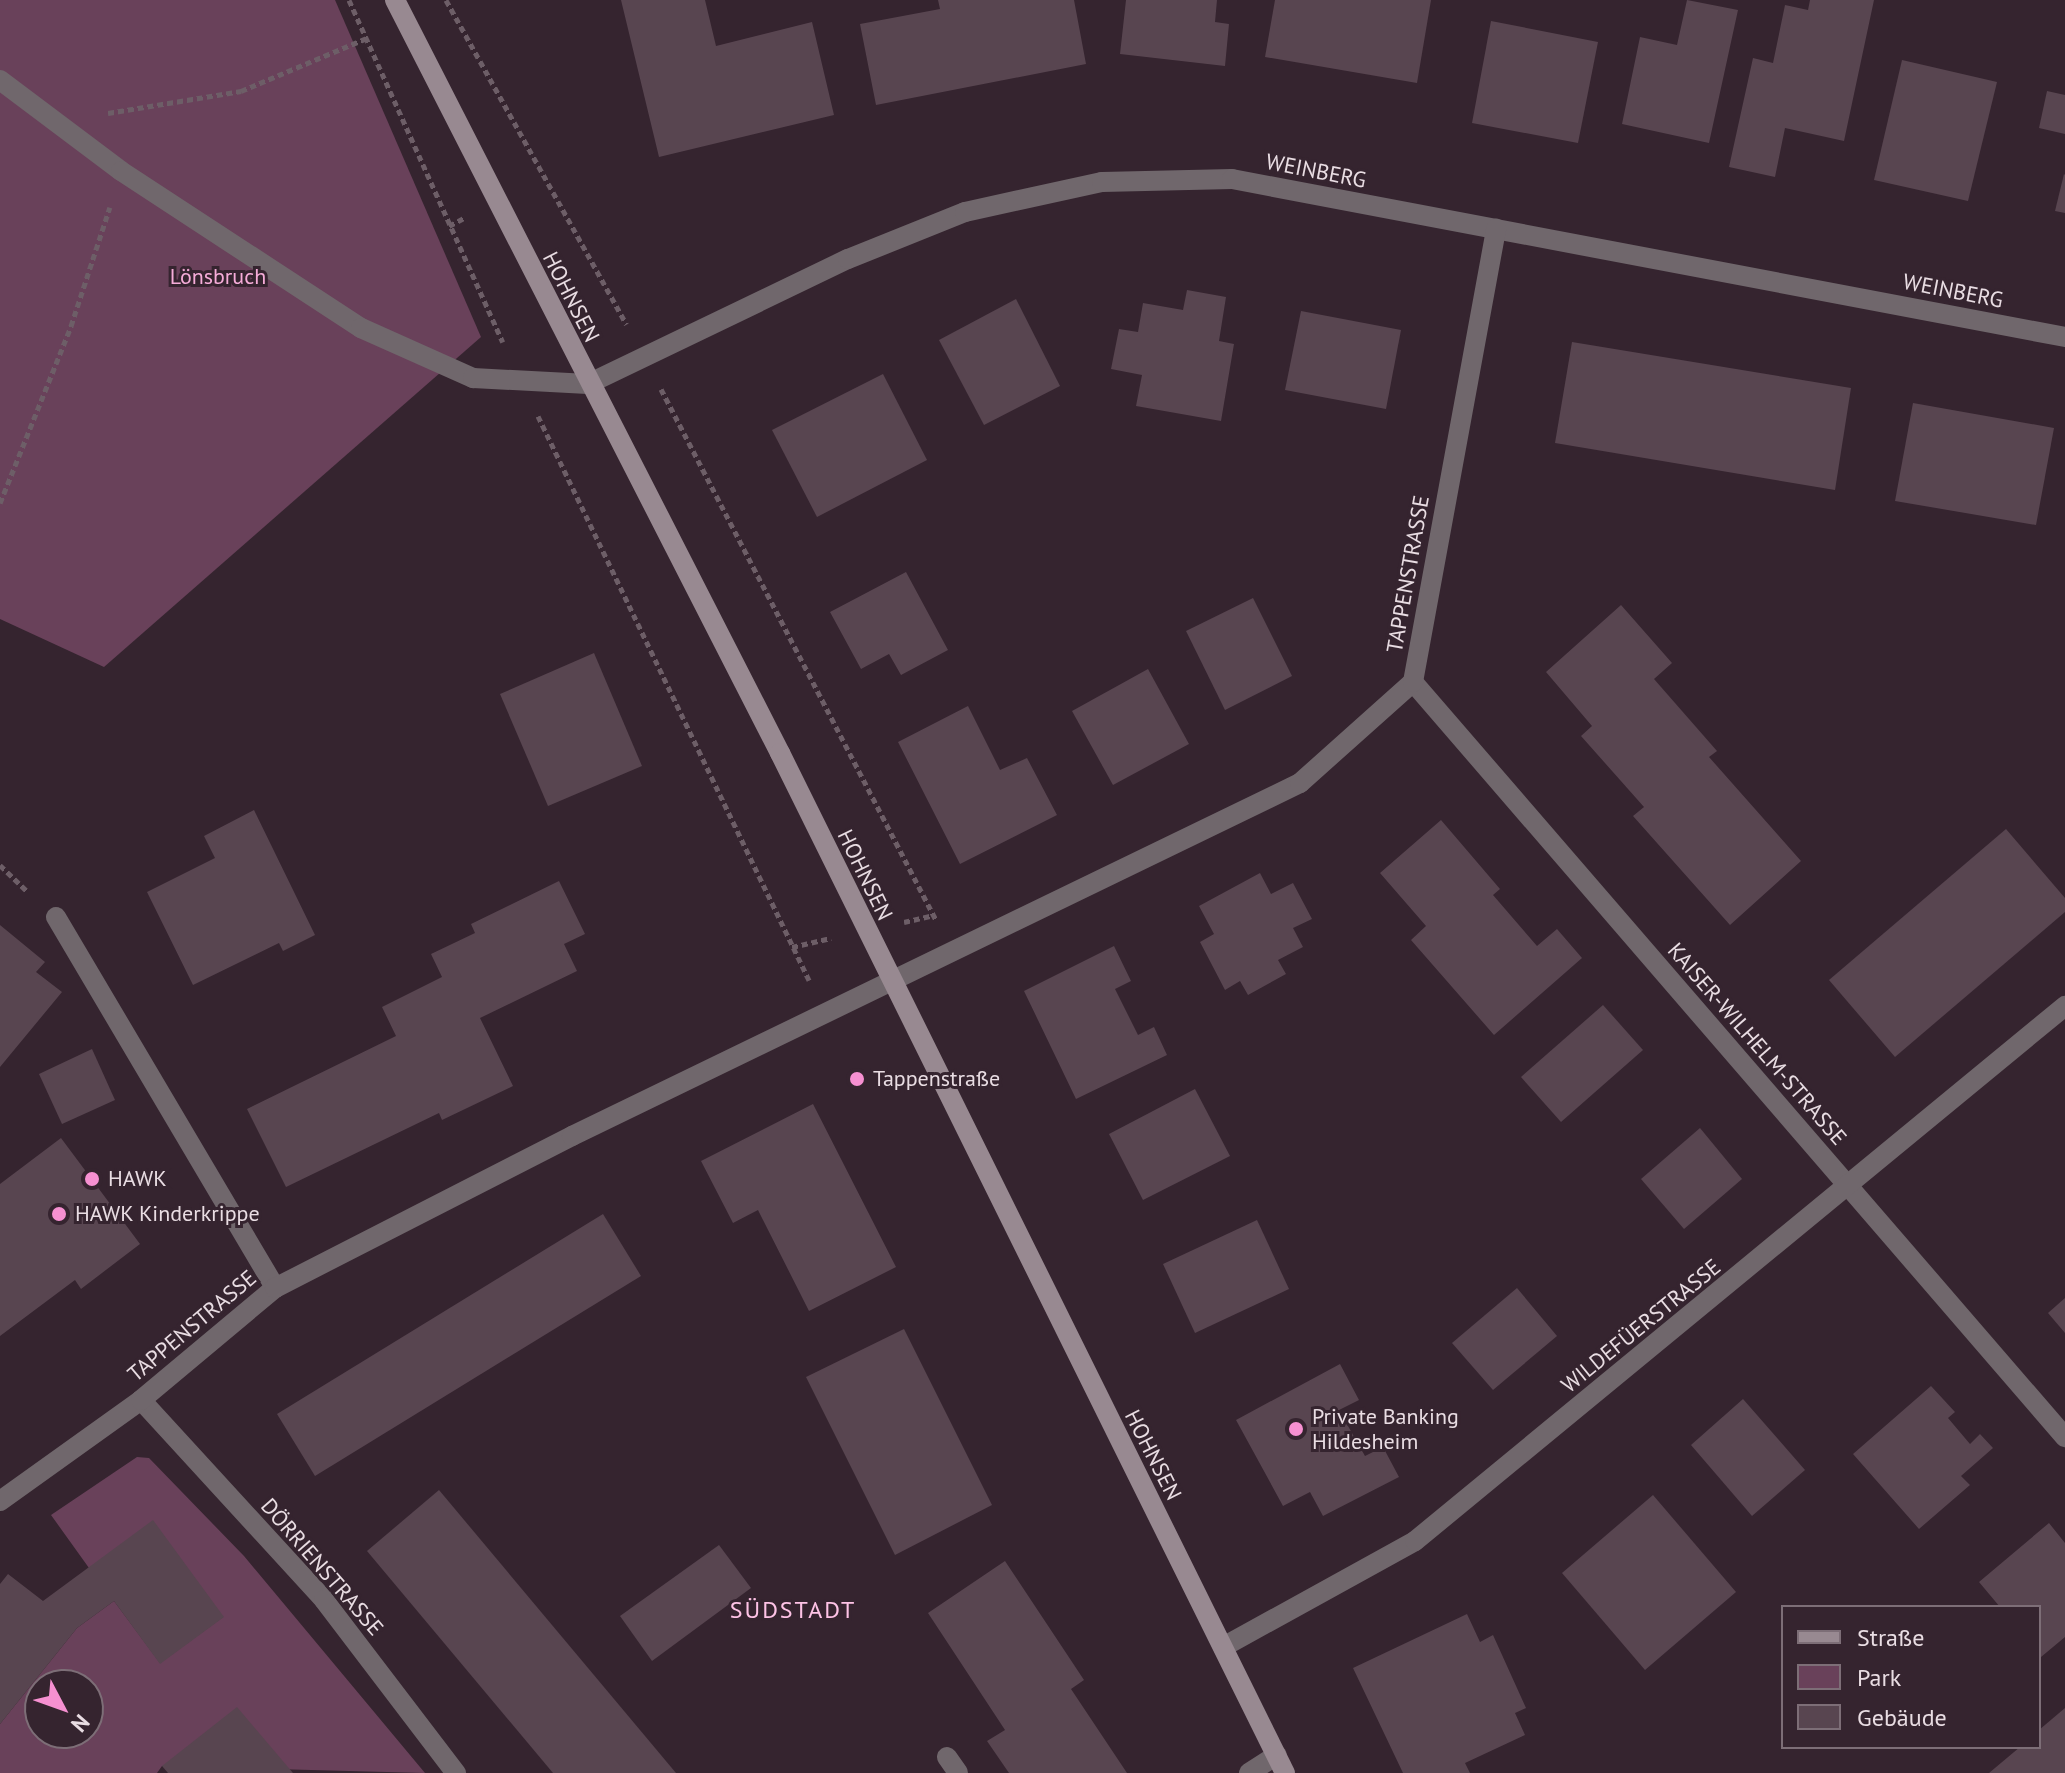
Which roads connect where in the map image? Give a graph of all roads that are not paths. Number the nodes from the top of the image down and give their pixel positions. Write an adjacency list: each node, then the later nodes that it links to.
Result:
1 (395, 0): 5 (main road, HOHNSEN)
2 (0, 80): 5 (street)
3 (1496, 229): 4 (street, WEINBERG); 5 (street, WEINBERG); 6 (street, TAPPENSTRASSE)
4 (2065, 337)
5 (588, 384): 8 (main road, HOHNSEN)
6 (1413, 682): 8 (street, TAPPENSTRASSE); 10 (street, KAISER-WILHELM-STRASSE)
7 (56, 917): 11 (street)
8 (891, 985): 11 (street, TAPPENSTRASSE); 15 (main road, HOHNSEN)
9 (2065, 1006): 10 (street, WILDEFÜERSTRASSE)
10 (1849, 1187): 13 (street, KAISER-WILHELM-STRASSE); 15 (street, WILDEFÜERSTRASSE)
11 (275, 1288): 12 (street, TAPPENSTRASSE)
12 (141, 1400): 14 (street, TAPPENSTRASSE); 17 (street, DÖRRIENSTRASSE)
13 (2065, 1437)
14 (0, 1501)
15 (1223, 1647): 16 (main road, HOHNSEN)
16 (1281, 1764): 18 (street)
17 (456, 1773)
18 (1249, 1773)

